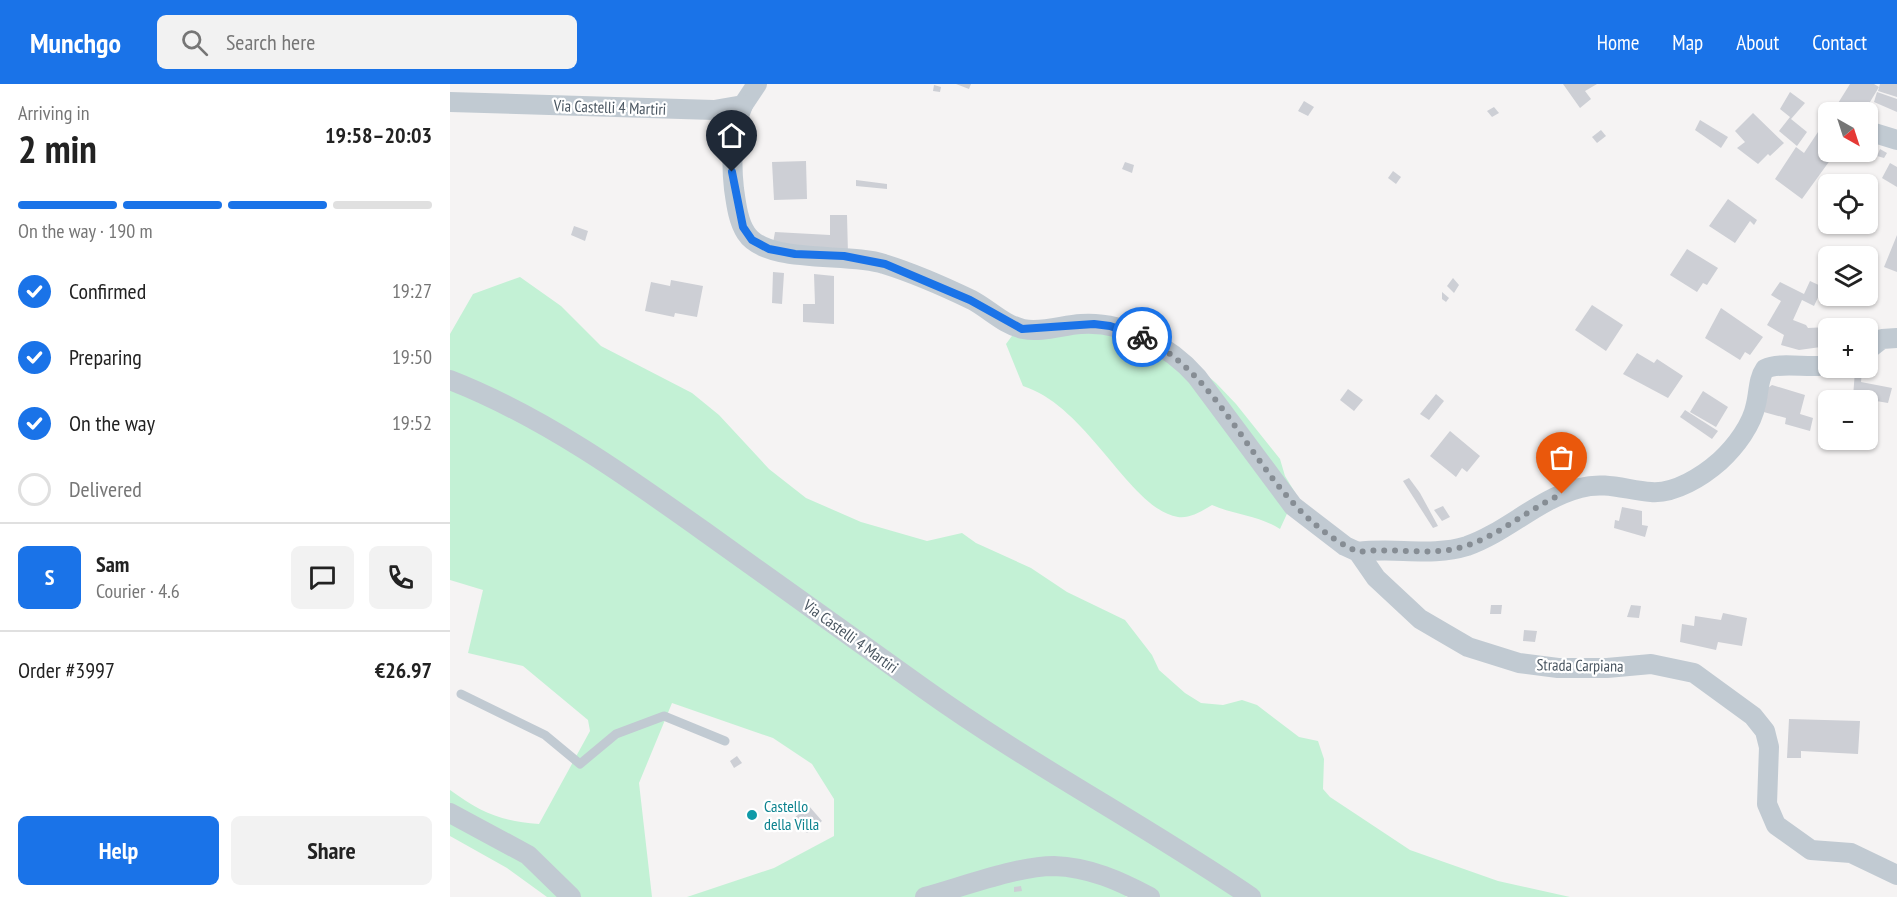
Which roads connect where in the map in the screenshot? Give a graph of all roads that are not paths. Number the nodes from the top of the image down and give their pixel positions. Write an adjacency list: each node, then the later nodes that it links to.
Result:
1 (757, 84): 3 (street)
2 (450, 102): 3 (street, Via Castelli 4 Martiri)
3 (743, 105): 10 (street, Strada Carpiana)
4 (1878, 133): 5 (street)
5 (1897, 140)
6 (1897, 338): 7 (street)
7 (1878, 342)
8 (1818, 366): 10 (street)
9 (450, 380): 18 (street, Via Castelli 4 Martiri)
10 (1358, 552): 14 (street, Strada Carpiana)
11 (461, 694): 12 (lane)
12 (725, 741)
13 (450, 813): 15 (street)
14 (1897, 875)
15 (571, 897)
16 (925, 897): 17 (street)
17 (1150, 897)
18 (1251, 897)

